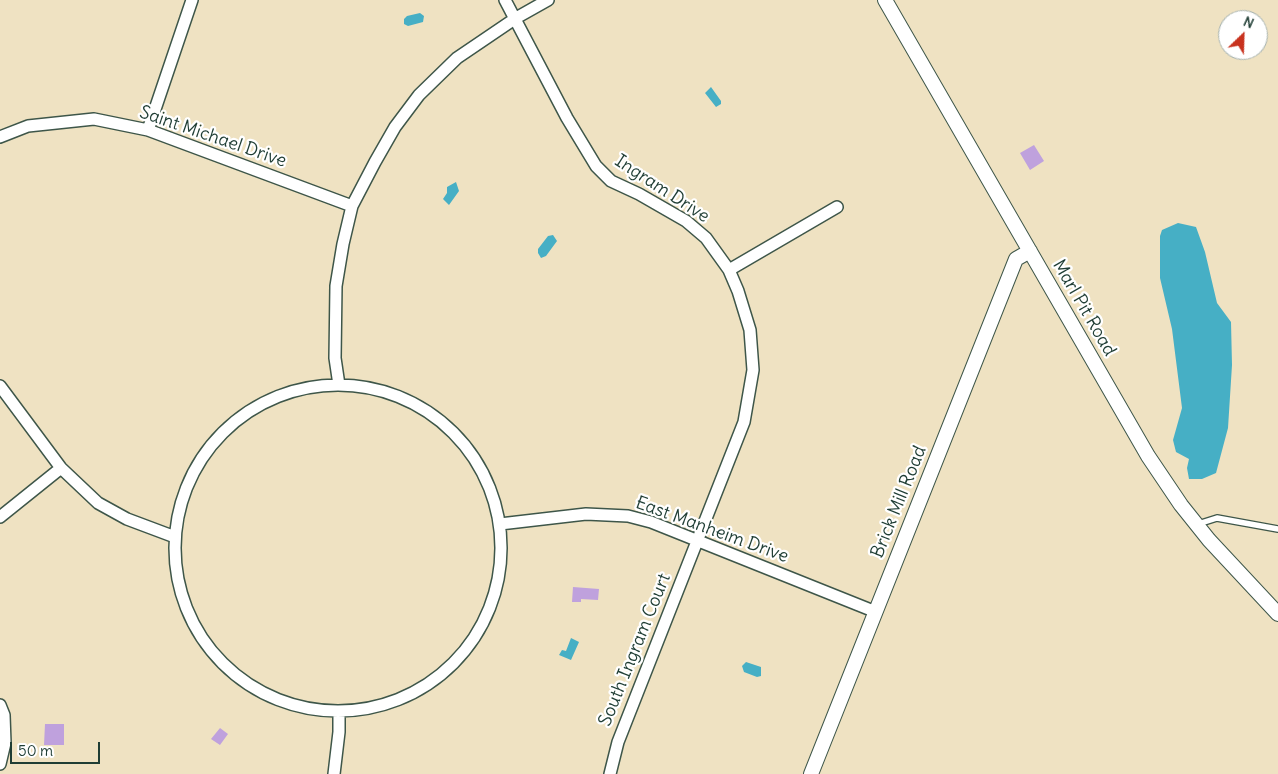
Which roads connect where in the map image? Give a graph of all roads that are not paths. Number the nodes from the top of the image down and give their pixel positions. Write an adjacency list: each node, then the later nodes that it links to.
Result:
1 (192, 0): 6 (street)
2 (505, 0): 5 (street, Ingram Drive)
3 (548, 0): 5 (street)
4 (885, 0): 10 (street, Marl Pit Road)
5 (516, 18): 8 (street); 11 (street, Ingram Drive)
6 (148, 130): 7 (street, Saint Michael Drive); 8 (street, Saint Michael Drive)
7 (0, 137)
8 (352, 206): 12 (street)
9 (837, 207): 11 (street)
10 (1030, 251): 17 (street, Marl Pit Road); 21 (street, Brick Mill Road)
11 (729, 270): 20 (street, Ingram Drive)
12 (339, 385): 16 (street); 19 (street)
13 (0, 386): 14 (street)
14 (61, 468): 15 (street); 19 (street)
15 (0, 517)
16 (500, 524): 20 (street, East Manheim Drive); 24 (street)
17 (1196, 524): 18 (lane); 22 (street, Marl Pit Road)
18 (1278, 529)
19 (175, 537): 24 (street)
20 (697, 541): 21 (street, East Manheim Drive); 27 (street, South Ingram Court)
21 (876, 612): 28 (street, Brick Mill Road)
22 (1278, 614)
23 (0, 705): 25 (street)
24 (339, 711): 26 (street)
25 (0, 764)
26 (334, 774)
27 (610, 774)
28 (811, 774)

